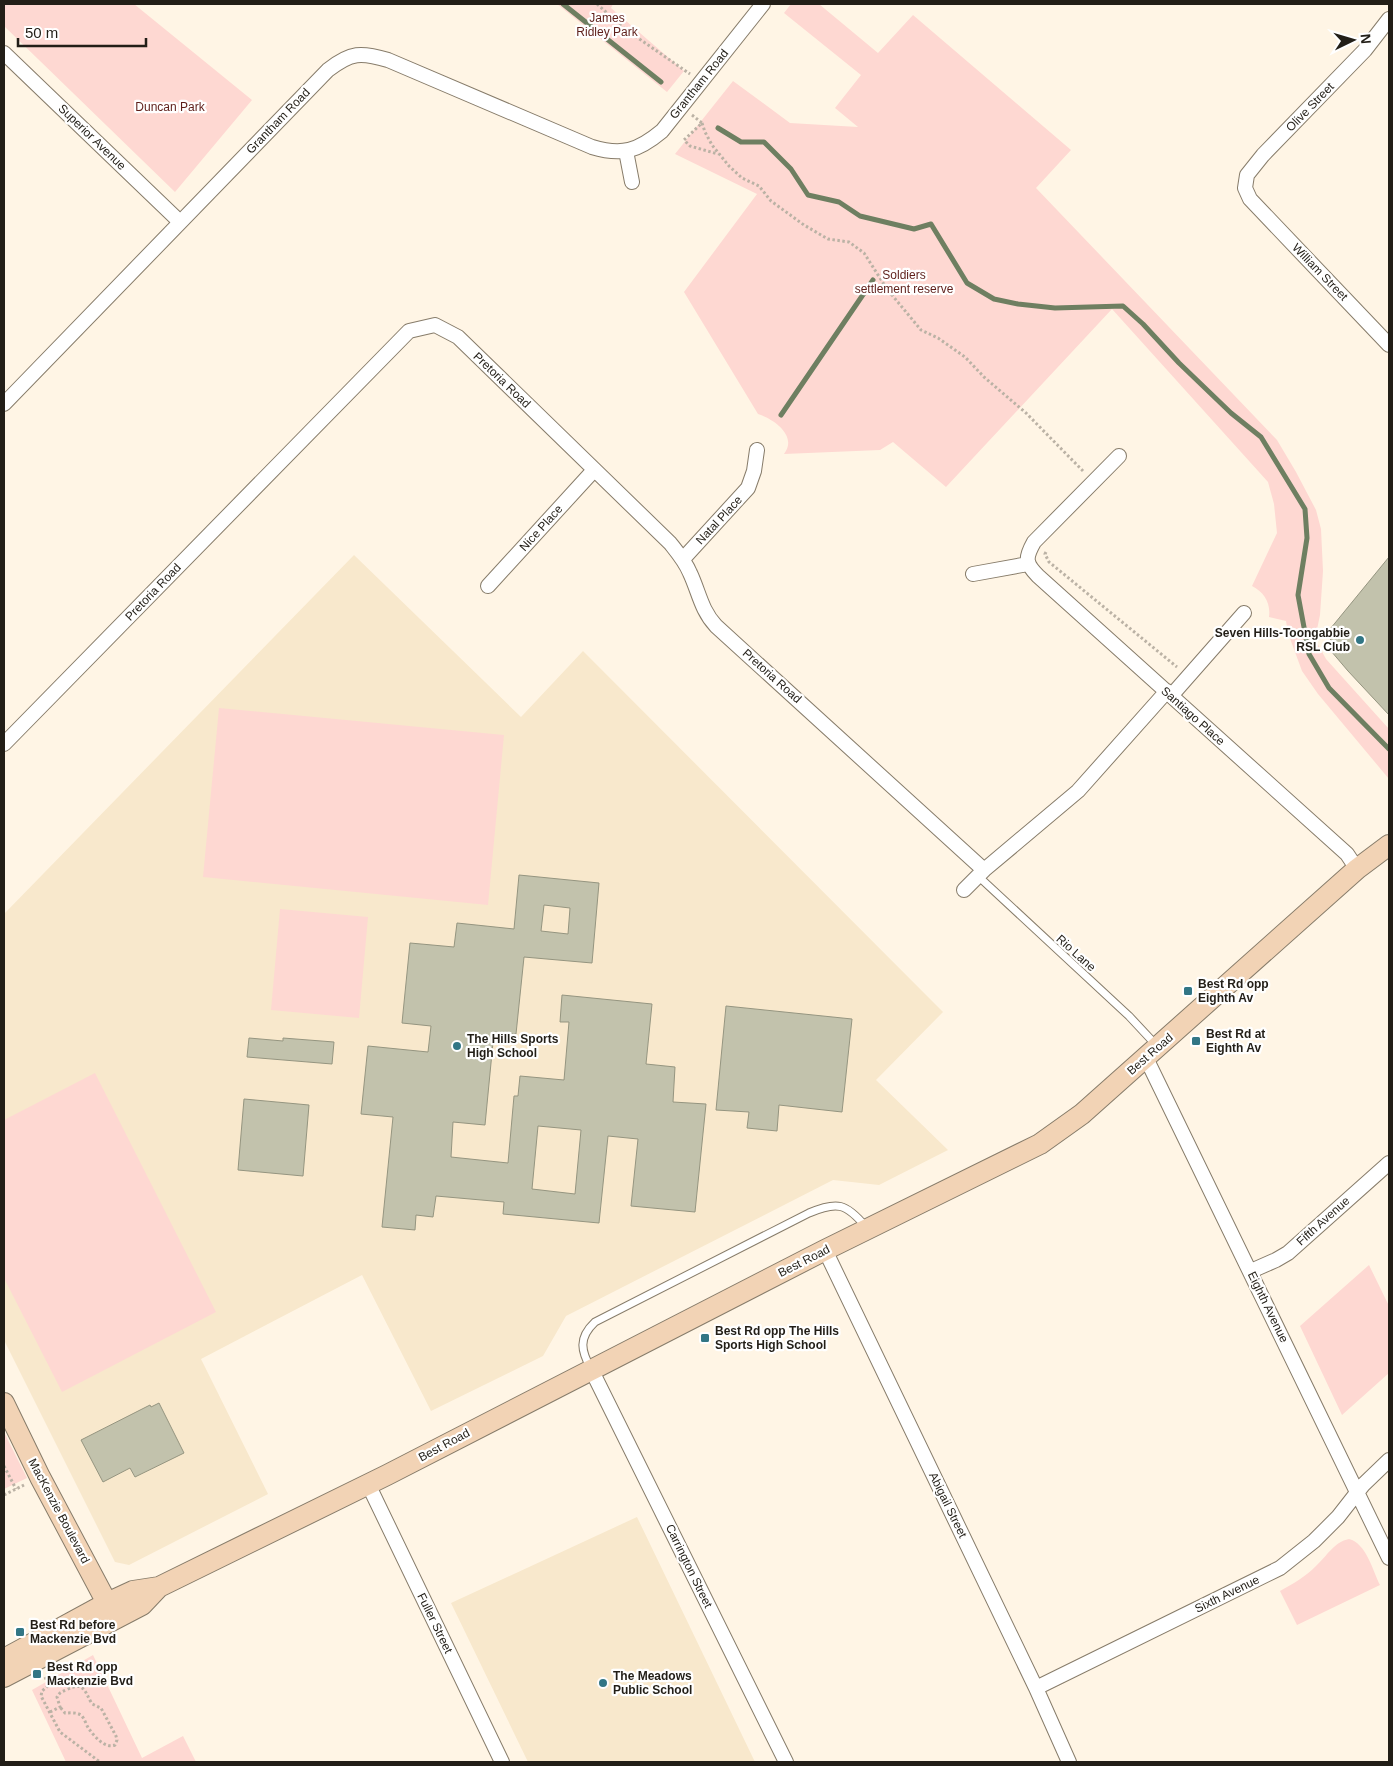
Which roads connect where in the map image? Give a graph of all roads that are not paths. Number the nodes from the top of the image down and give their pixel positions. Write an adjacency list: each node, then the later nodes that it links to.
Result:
1 (764, 4): 4 (street, Grantham Road)
2 (1389, 19): 6 (street, Olive Street)
3 (5, 57): 7 (street, Superior Avenue)
4 (626, 151): 5 (street); 7 (street, Grantham Road)
5 (632, 182)
6 (1250, 199): 8 (street, William Street)
7 (180, 222): 9 (street, Grantham Road)
8 (1389, 345)
9 (4, 404)
10 (757, 450): 13 (street, Natal Place)
11 (1119, 456): 14 (street)
12 (594, 470): 13 (street, Pretoria Road); 16 (street, Nice Place); 19 (street, Pretoria Road)
13 (683, 558): 22 (street, Pretoria Road)
14 (1028, 564): 15 (street); 18 (street, Santiago Place)
15 (973, 574)
16 (488, 586)
17 (1244, 613): 18 (street)
18 (1169, 693): 21 (street, Santiago Place); 22 (street)
19 (4, 744)
20 (1389, 845): 21 (main road, Best Road)
21 (1357, 869): 24 (main road, Best Road)
22 (981, 873): 23 (street); 24 (lane, Rio Lane)
23 (964, 890)
24 (1152, 1053): 26 (main road, Best Road); 28 (street, Eighth Avenue)
25 (1389, 1163): 28 (street, Fifth Avenue)
26 (868, 1230): 27 (main road, Best Road); 29 (lane)
27 (825, 1250): 29 (main road, Best Road); 38 (street, Abigail Street)
28 (1251, 1271): 33 (street, Eighth Avenue)
29 (591, 1370): 32 (main road, Best Road); 40 (street, Carrington Street)
30 (4, 1403): 35 (main road, MacKenzie Boulevard)
31 (1389, 1460): 33 (street, Sixth Avenue)
32 (368, 1484): 35 (main road, Best Road); 39 (street, Fuller Street)
33 (1358, 1492): 34 (street, Eighth Avenue); 38 (street, Sixth Avenue)
34 (1389, 1558)
35 (111, 1610): 36 (main road, Best Road); 37 (main road, Best Road)
36 (4, 1659)
37 (4, 1677)
38 (1036, 1688): 41 (street, Abigail Street)
39 (502, 1762)
40 (786, 1762)
41 (1069, 1762)

